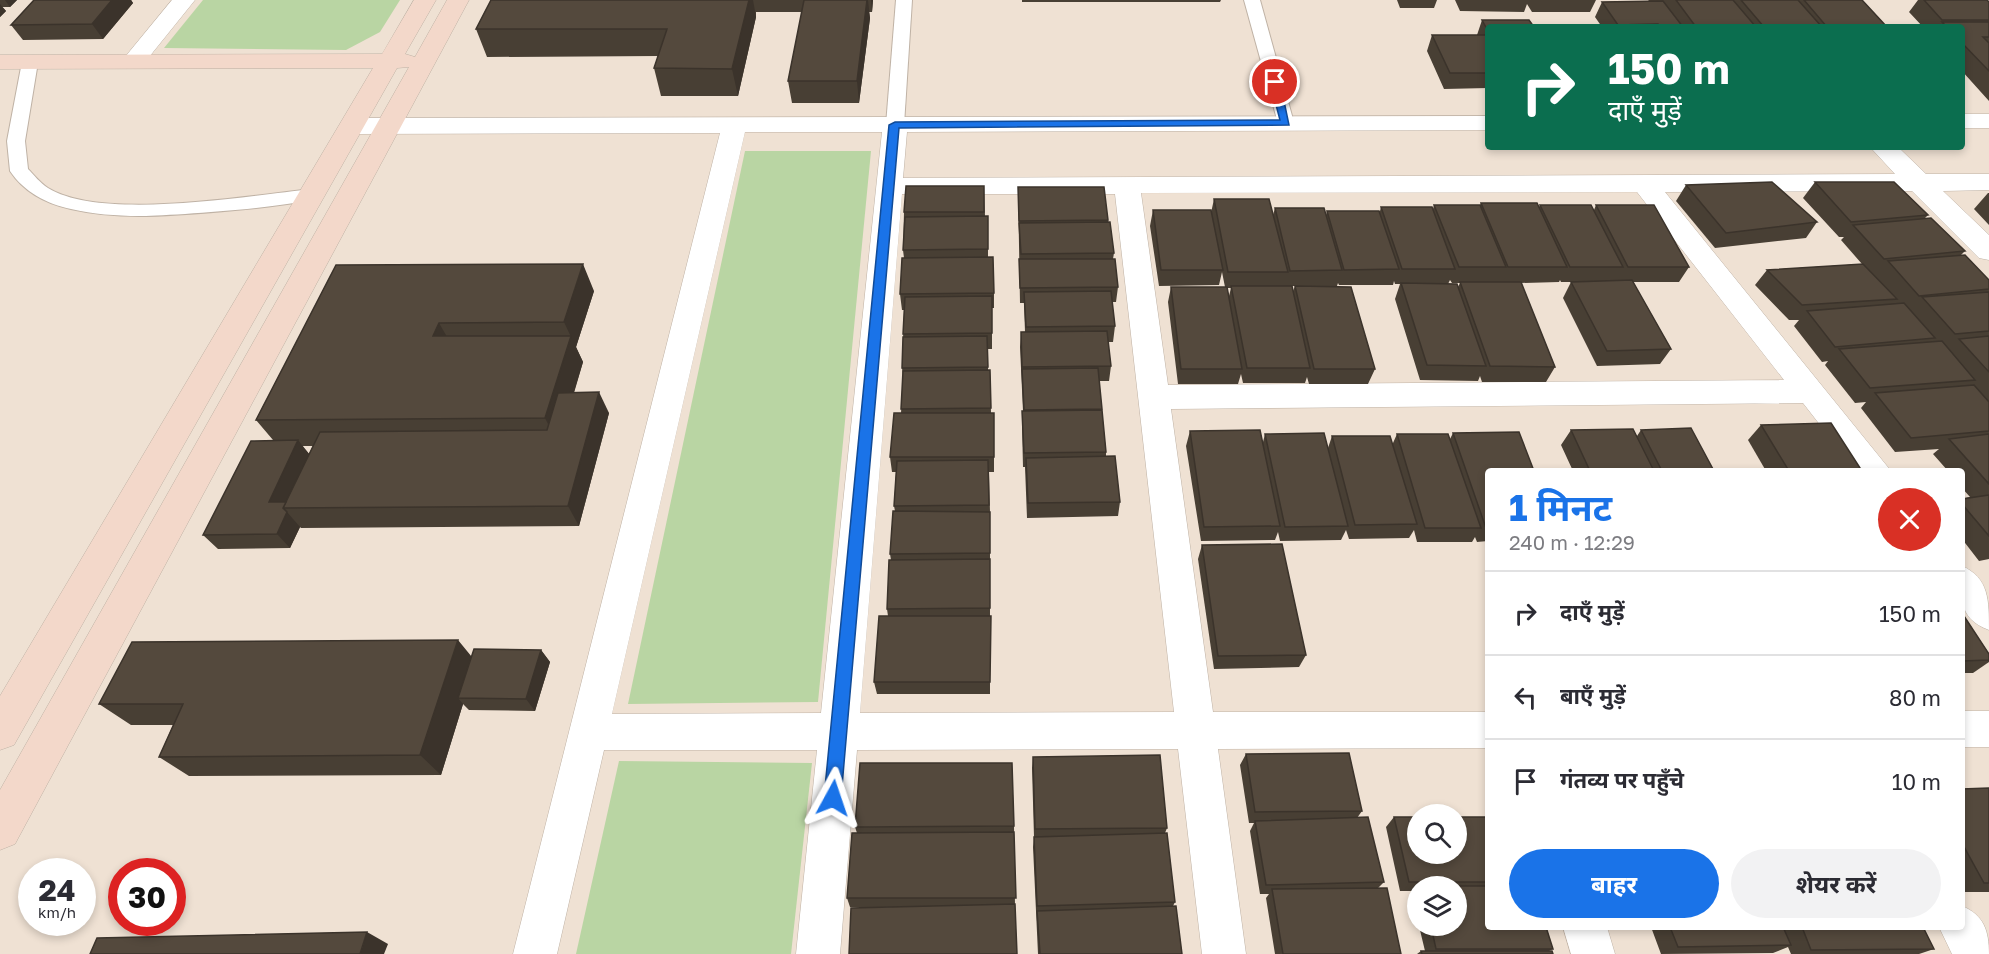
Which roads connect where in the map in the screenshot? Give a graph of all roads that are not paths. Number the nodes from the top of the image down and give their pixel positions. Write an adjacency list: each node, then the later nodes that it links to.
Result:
1 (184, 0): 10 (street)
2 (425, 0): 6 (street)
3 (458, 0): 7 (street)
4 (904, 0): 16 (lane)
5 (1252, 0): 13 (lane)
6 (389, 61): 7 (street); 10 (street); 17 (street)
7 (424, 61): 18 (street)
8 (0, 62): 9 (street)
9 (30, 62): 10 (street); 25 (lane)
10 (133, 62)
11 (1965, 121): 12 (street)
12 (1989, 121)
13 (1286, 123): 14 (street); 16 (street)
14 (1485, 123)
15 (735, 125): 16 (street); 18 (street); 38 (street)
16 (895, 125): 23 (street)
17 (351, 126): 18 (street); 25 (street)
18 (388, 126): 39 (street)
19 (1886, 150): 21 (street)
20 (1989, 182): 21 (street)
21 (1919, 183): 22 (street); 26 (street)
22 (1645, 184): 24 (street); 27 (street)
23 (889, 186): 24 (street); 36 (street)
24 (1127, 186): 28 (street)
25 (311, 195): 37 (street)
26 (1989, 251)
27 (1810, 390): 28 (street); 29 (street)
28 (1154, 397): 34 (street)
29 (1873, 468)
30 (1965, 585): 31 (street)
31 (1989, 614)
32 (1965, 729): 33 (street)
33 (1989, 729)
34 (1196, 730): 35 (street); 36 (street); 44 (street)
35 (1485, 730)
36 (839, 731): 38 (street); 43 (street)
37 (0, 732)
38 (589, 732): 42 (street)
39 (0, 830)
40 (1586, 930): 45 (street)
41 (1963, 930): 46 (street)
42 (535, 954)
43 (818, 954)
44 (1224, 954)
45 (1593, 954)
46 (1975, 954)

